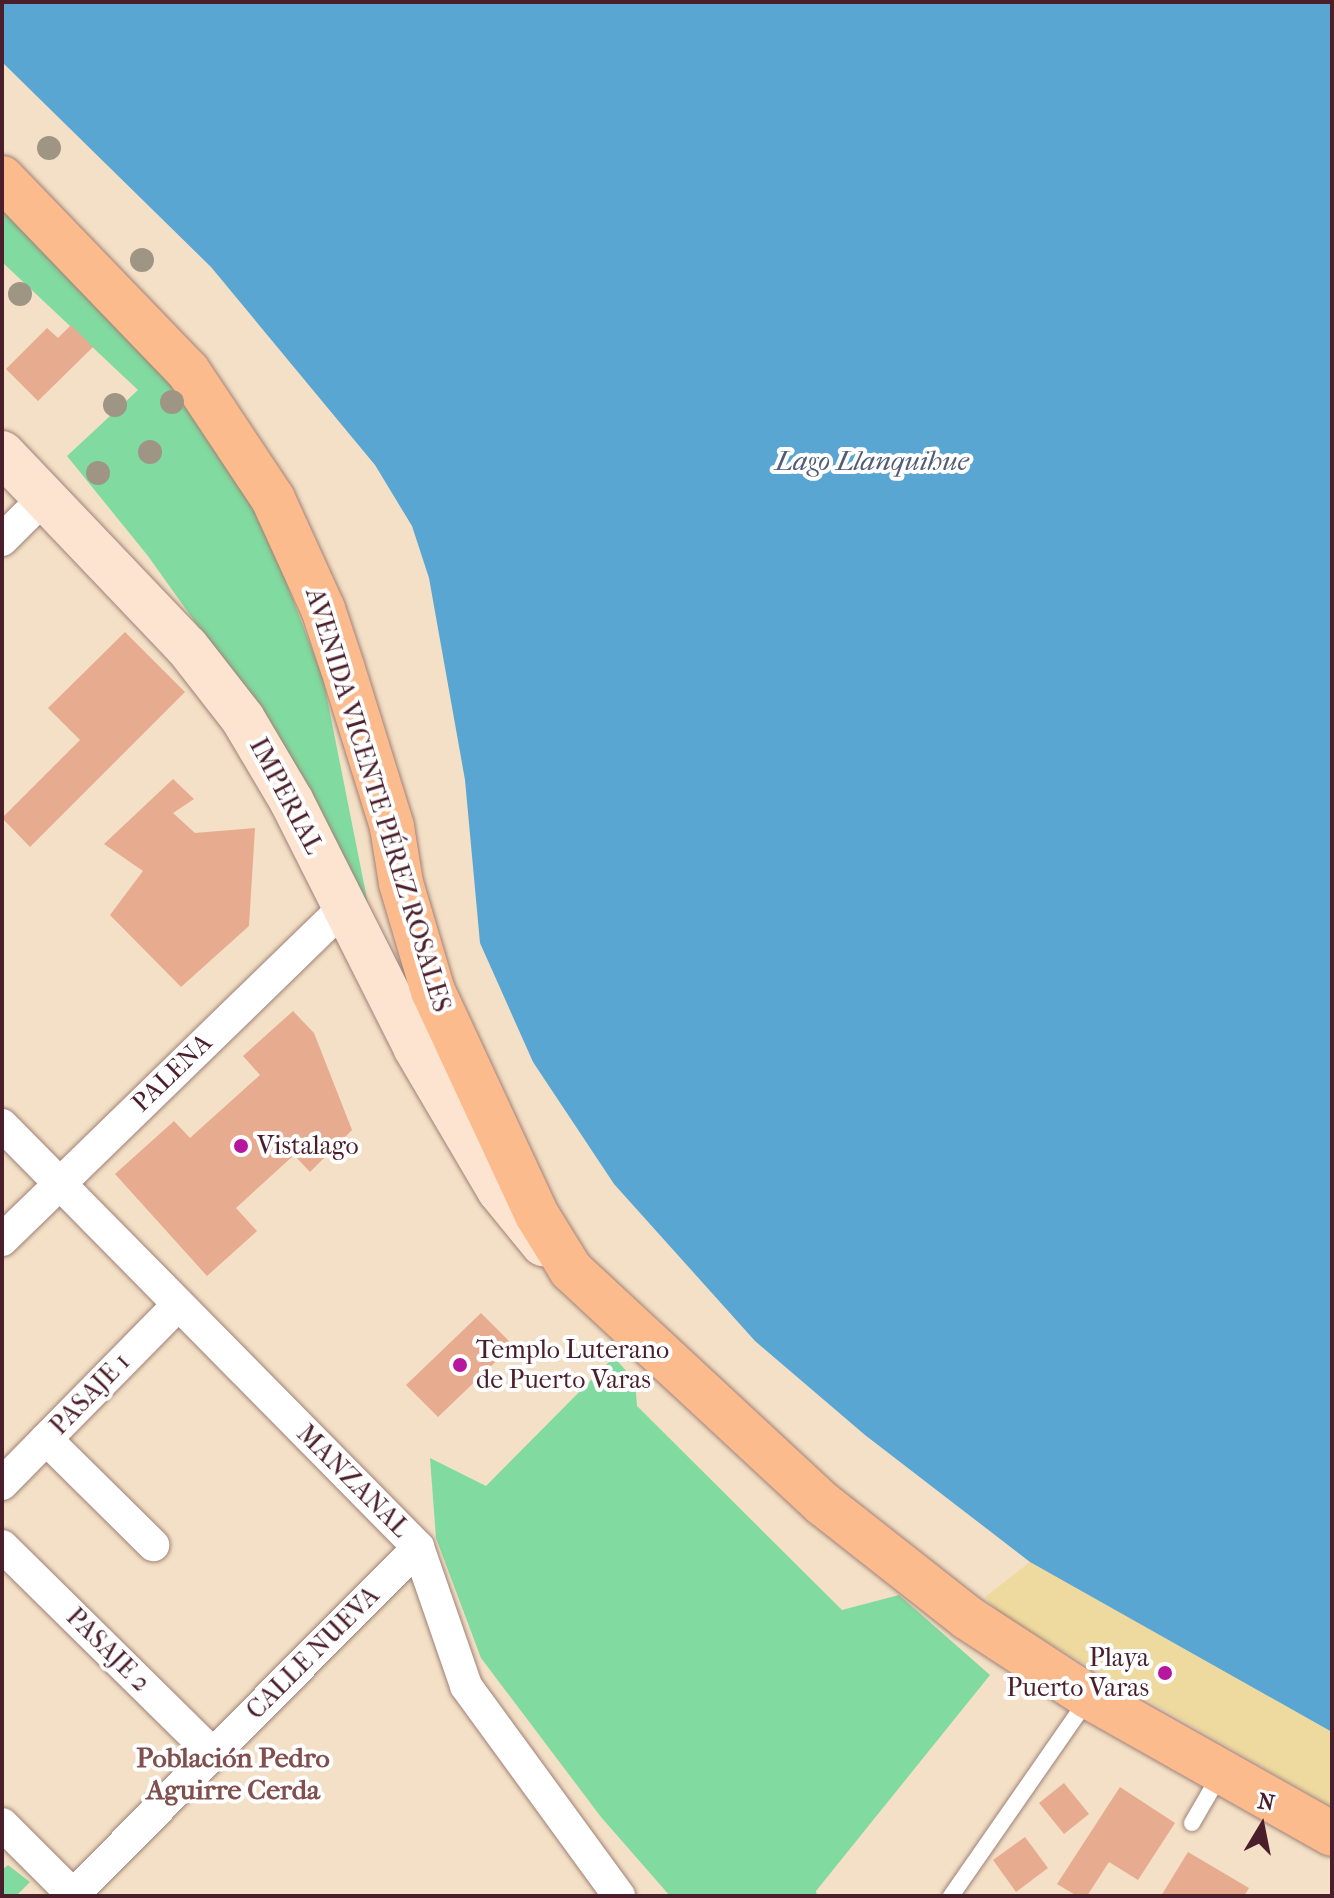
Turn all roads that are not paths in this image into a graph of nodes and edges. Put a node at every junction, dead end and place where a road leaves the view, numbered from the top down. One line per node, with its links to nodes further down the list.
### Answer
1 (2, 178): 6 (main road, AVENIDA VICENTE PÉREZ ROSALES)
2 (2, 453): 3 (street, IMPERIAL)
3 (45, 497): 4 (street); 5 (street, IMPERIAL)
4 (2, 540)
5 (343, 908): 8 (street, PALENA); 9 (street, IMPERIAL)
6 (478, 1092): 10 (main road, AVENIDA VICENTE PÉREZ ROSALES); 12 (main road, AVENIDA VICENTE PÉREZ ROSALES)
7 (2, 1125): 8 (street, MANZANAL)
8 (58, 1182): 11 (street, PALENA); 13 (street, MANZANAL)
9 (499, 1190): 10 (street, IMPERIAL); 12 (street, IMPERIAL)
10 (537, 1215): 12 (street, IMPERIAL)
11 (2, 1240)
12 (581, 1272): 19 (main road, AVENIDA VICENTE PÉREZ ROSALES)
13 (178, 1305): 14 (street, PASAJE 1); 18 (street, MANZANAL)
14 (46, 1439): 15 (street, PASAJE 1); 16 (street)
15 (2, 1484)
16 (153, 1545)
17 (2, 1546): 20 (street, PASAJE 2)
18 (418, 1547): 20 (street, CALLE NUEVA); 26 (street, MANZANAL)
19 (1089, 1697): 21 (main road, AVENIDA VICENTE PÉREZ ROSALES); 27 (lane)
20 (213, 1754): 25 (street, CALLE NUEVA)
21 (1222, 1772): 22 (lane); 24 (main road, AVENIDA VICENTE PÉREZ ROSALES)
22 (1192, 1823)
23 (2, 1824): 25 (street)
24 (1332, 1834)
25 (73, 1896)
26 (619, 1896)
27 (951, 1896)

